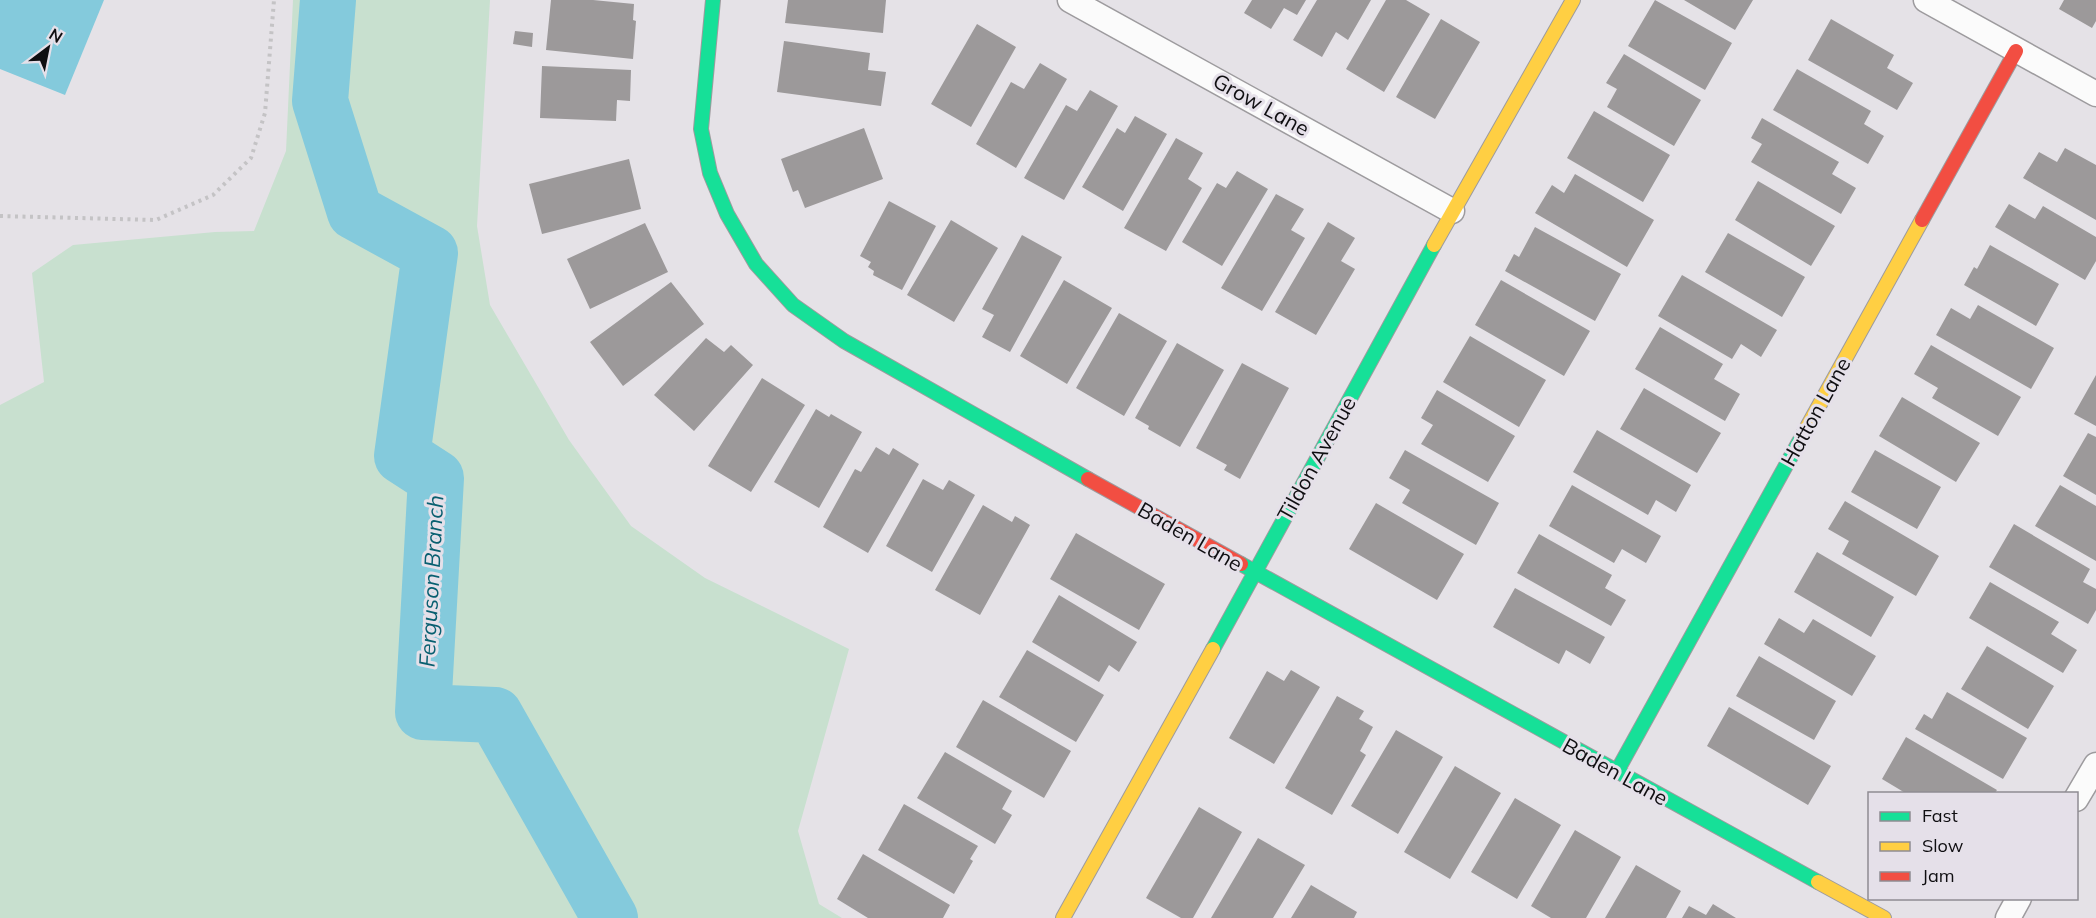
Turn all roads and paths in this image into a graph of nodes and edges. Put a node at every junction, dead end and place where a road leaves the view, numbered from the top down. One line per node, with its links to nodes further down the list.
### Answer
1 (274, 0): 9 (path)
2 (713, 0): 10 (street, Baden Lane)
3 (1070, 0): 8 (street, Grow Lane)
4 (1573, 0): 8 (street, Tildon Avenue)
5 (1926, 0): 6 (street)
6 (2016, 51): 7 (street); 12 (street, Hatton Lane)
7 (2096, 94)
8 (1452, 211): 10 (street, Tildon Avenue)
9 (0, 216)
10 (1255, 574): 12 (street, Baden Lane); 15 (street, Tildon Avenue)
11 (2096, 765): 13 (street)
12 (1616, 773): 16 (street, Baden Lane)
13 (2078, 796)
14 (2018, 900): 17 (street)
15 (1063, 918)
16 (1884, 918)
17 (2008, 918)

